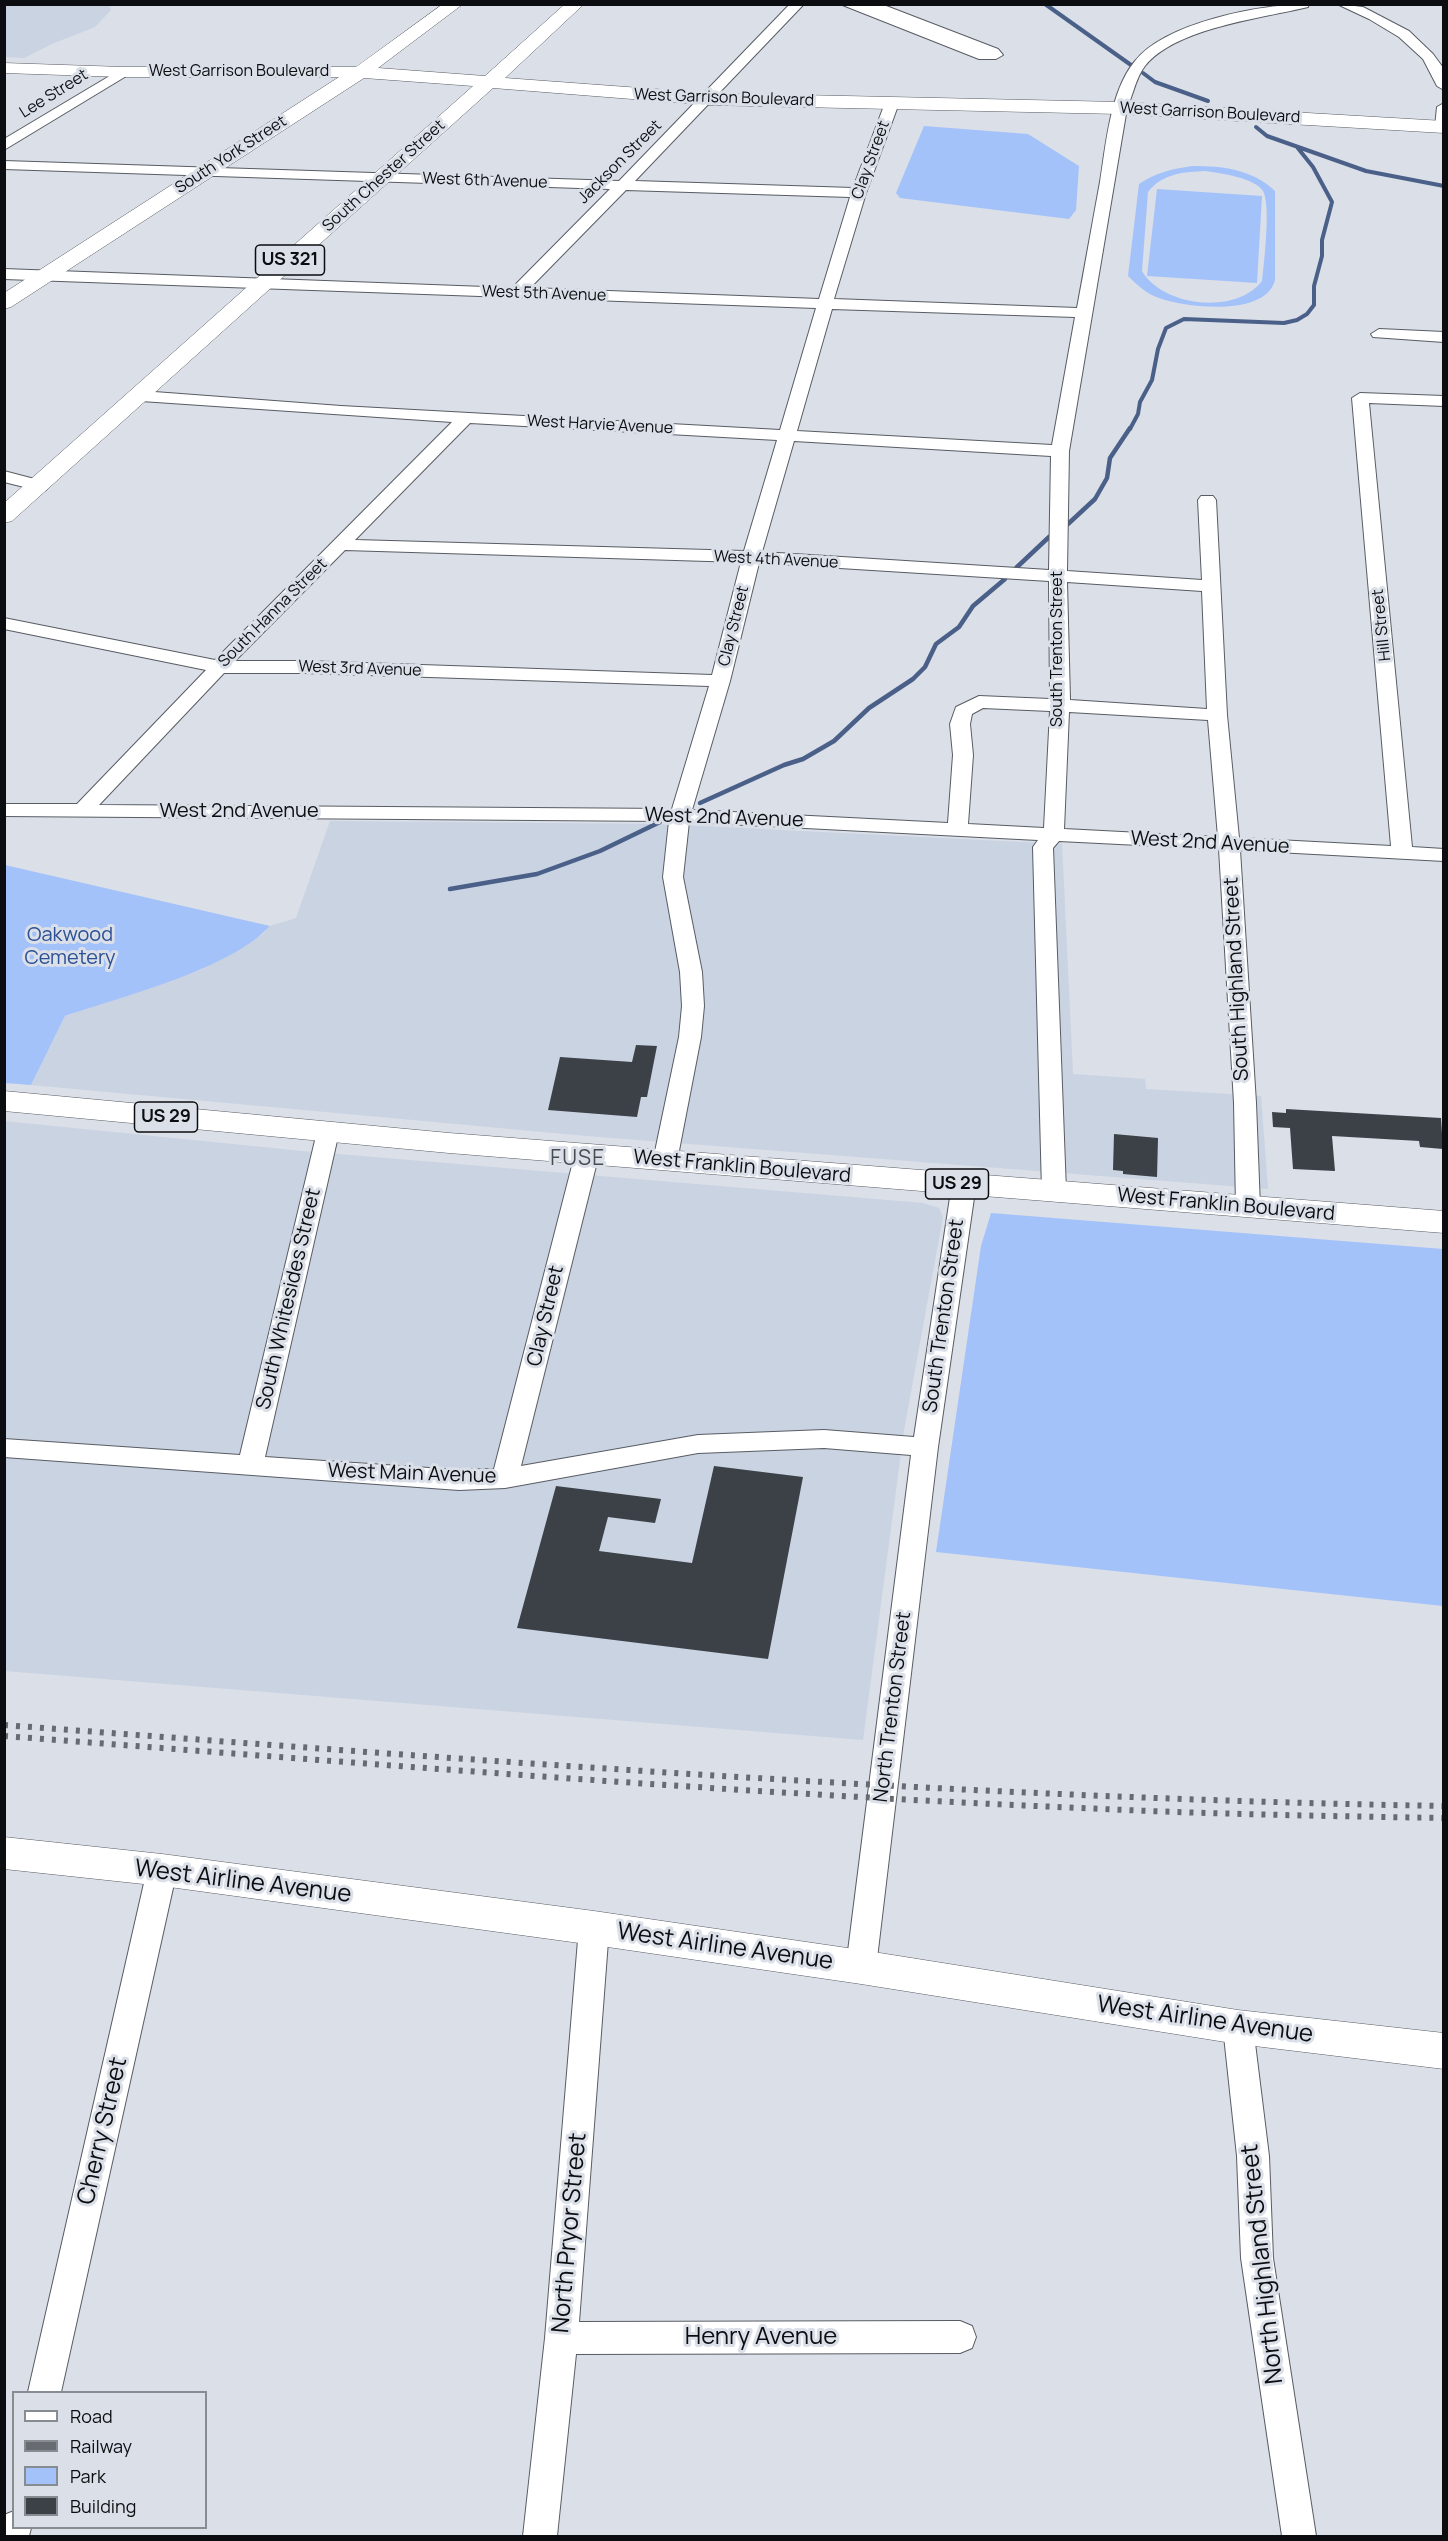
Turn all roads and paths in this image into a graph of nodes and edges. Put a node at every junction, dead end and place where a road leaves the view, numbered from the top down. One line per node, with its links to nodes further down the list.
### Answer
1 (455, 4): 12 (main road, South York Street)
2 (576, 4): 13 (main road, South Chester Street / US 321)
3 (798, 4): 15 (street, Jackson Street)
4 (846, 4): 5 (street)
5 (867, 4)
6 (1303, 4): 17 (street, South Trenton Street)
7 (1343, 4): 9 (street)
8 (1443, 50): 9 (street)
9 (1425, 51): 14 (street)
10 (4, 68): 11 (main road, West Garrison Boulevard)
11 (123, 72): 12 (main road, West Garrison Boulevard); 20 (street, Lee Street)
12 (360, 72): 13 (main road, West Garrison Boulevard); 22 (main road, South York Street)
13 (490, 82): 15 (main road, West Garrison Boulevard); 23 (main road, South Chester Street / US 321)
14 (1443, 86)
15 (708, 99): 16 (main road, West Garrison Boulevard); 24 (street, Jackson Street)
16 (892, 103): 17 (main road, West Garrison Boulevard); 25 (street, Clay Street)
17 (1120, 108): 19 (main road, West Garrison Boulevard); 32 (street, South Trenton Street)
18 (1443, 108): 19 (street)
19 (1443, 127)
20 (4, 146)
21 (4, 165): 22 (street, West 6th Avenue)
22 (206, 171): 23 (street, West 6th Avenue); 27 (main road, South York Street)
23 (383, 177): 24 (street, West 6th Avenue); 28 (main road, South Chester Street / US 321)
24 (621, 185): 25 (street, West 6th Avenue); 29 (street, Jackson Street)
25 (859, 193): 31 (street, Clay Street)
26 (4, 274): 27 (street, West 5th Avenue)
27 (46, 276): 28 (street, West 5th Avenue); 30 (main road, South York Street)
28 (264, 283): 29 (street, West 5th Avenue); 35 (main road, South Chester Street / US 321)
29 (516, 292): 31 (street, West 5th Avenue)
30 (4, 303)
31 (825, 304): 32 (street, West 5th Avenue); 38 (street, Clay Street)
32 (1084, 313): 39 (street, South Trenton Street)
33 (1379, 334): 34 (street)
34 (1443, 337)
35 (141, 396): 37 (street, West Harvie Avenue); 41 (main road, South Chester Street / US 321)
36 (1443, 401): 59 (street, Hill Street)
37 (466, 418): 38 (street, West Harvie Avenue); 44 (street, South Hanna Street)
38 (788, 435): 39 (street, West Harvie Avenue); 45 (street, Clay Street)
39 (1060, 451): 46 (street, South Trenton Street)
40 (4, 476): 41 (street)
41 (40, 486): 43 (main road, South Chester Street / US 321)
42 (1207, 501): 47 (street, South Highland Street)
43 (4, 516)
44 (341, 545): 45 (street, West 4th Avenue); 49 (street, South Hanna Street)
45 (752, 557): 46 (street, West 4th Avenue); 50 (street, Clay Street)
46 (1058, 576): 47 (street, West 4th Avenue); 51 (street, South Trenton Street)
47 (1211, 585): 52 (street, South Highland Street)
48 (4, 623): 49 (street, West 3rd Avenue)
49 (219, 667): 50 (street, West 3rd Avenue); 54 (street, South Hanna Street)
50 (720, 681): 55 (street, Clay Street)
51 (1060, 706): 52 (street); 56 (street); 57 (street, South Trenton Street)
52 (1217, 715): 58 (street, South Highland Street)
53 (4, 810): 54 (street, West 2nd Avenue)
54 (81, 811): 55 (street, West 2nd Avenue)
55 (680, 815): 56 (street, West 2nd Avenue); 64 (street, Clay Street)
56 (958, 830): 57 (street, West 2nd Avenue)
57 (1054, 834): 58 (street, West 2nd Avenue); 66 (street, South Trenton Street)
58 (1229, 845): 59 (street, West 2nd Avenue); 67 (street, South Highland Street)
59 (1402, 853): 60 (street, West 2nd Avenue)
60 (1443, 855)
61 (4, 1101): 62 (main road, West Franklin Boulevard / US 29)
62 (328, 1132): 63 (main road, West Franklin Boulevard / US 29); 71 (street, South Whitesides Street)
63 (586, 1155): 64 (main road, West Franklin Boulevard / US 29); 72 (street, Clay Street)
64 (665, 1161): 65 (main road, West Franklin Boulevard / US 29)
65 (964, 1184): 66 (main road, West Franklin Boulevard / US 29); 70 (street, South Trenton Street)
66 (1054, 1191): 67 (main road, West Franklin Boulevard / US 29)
67 (1248, 1207): 68 (main road, West Franklin Boulevard / US 29)
68 (1443, 1222)
69 (4, 1448): 71 (street, West Main Avenue)
70 (925, 1448): 72 (street, West Main Avenue); 76 (street, North Trenton Street)
71 (250, 1466): 72 (street, West Main Avenue)
72 (505, 1478)
73 (4, 1852): 74 (main road, West Airline Avenue)
74 (162, 1870): 75 (main road, West Airline Avenue); 81 (street, Cherry Street)
75 (594, 1928): 76 (main road, West Airline Avenue); 80 (street, North Pryor Street)
76 (861, 1967): 77 (main road, West Airline Avenue)
77 (1238, 2026): 78 (main road, West Airline Avenue); 83 (street, North Highland Street)
78 (1443, 2051)
79 (960, 2337): 80 (street, Henry Avenue)
80 (561, 2338): 82 (street, North Pryor Street)
81 (44, 2391)
82 (540, 2536)
83 (1299, 2536)

